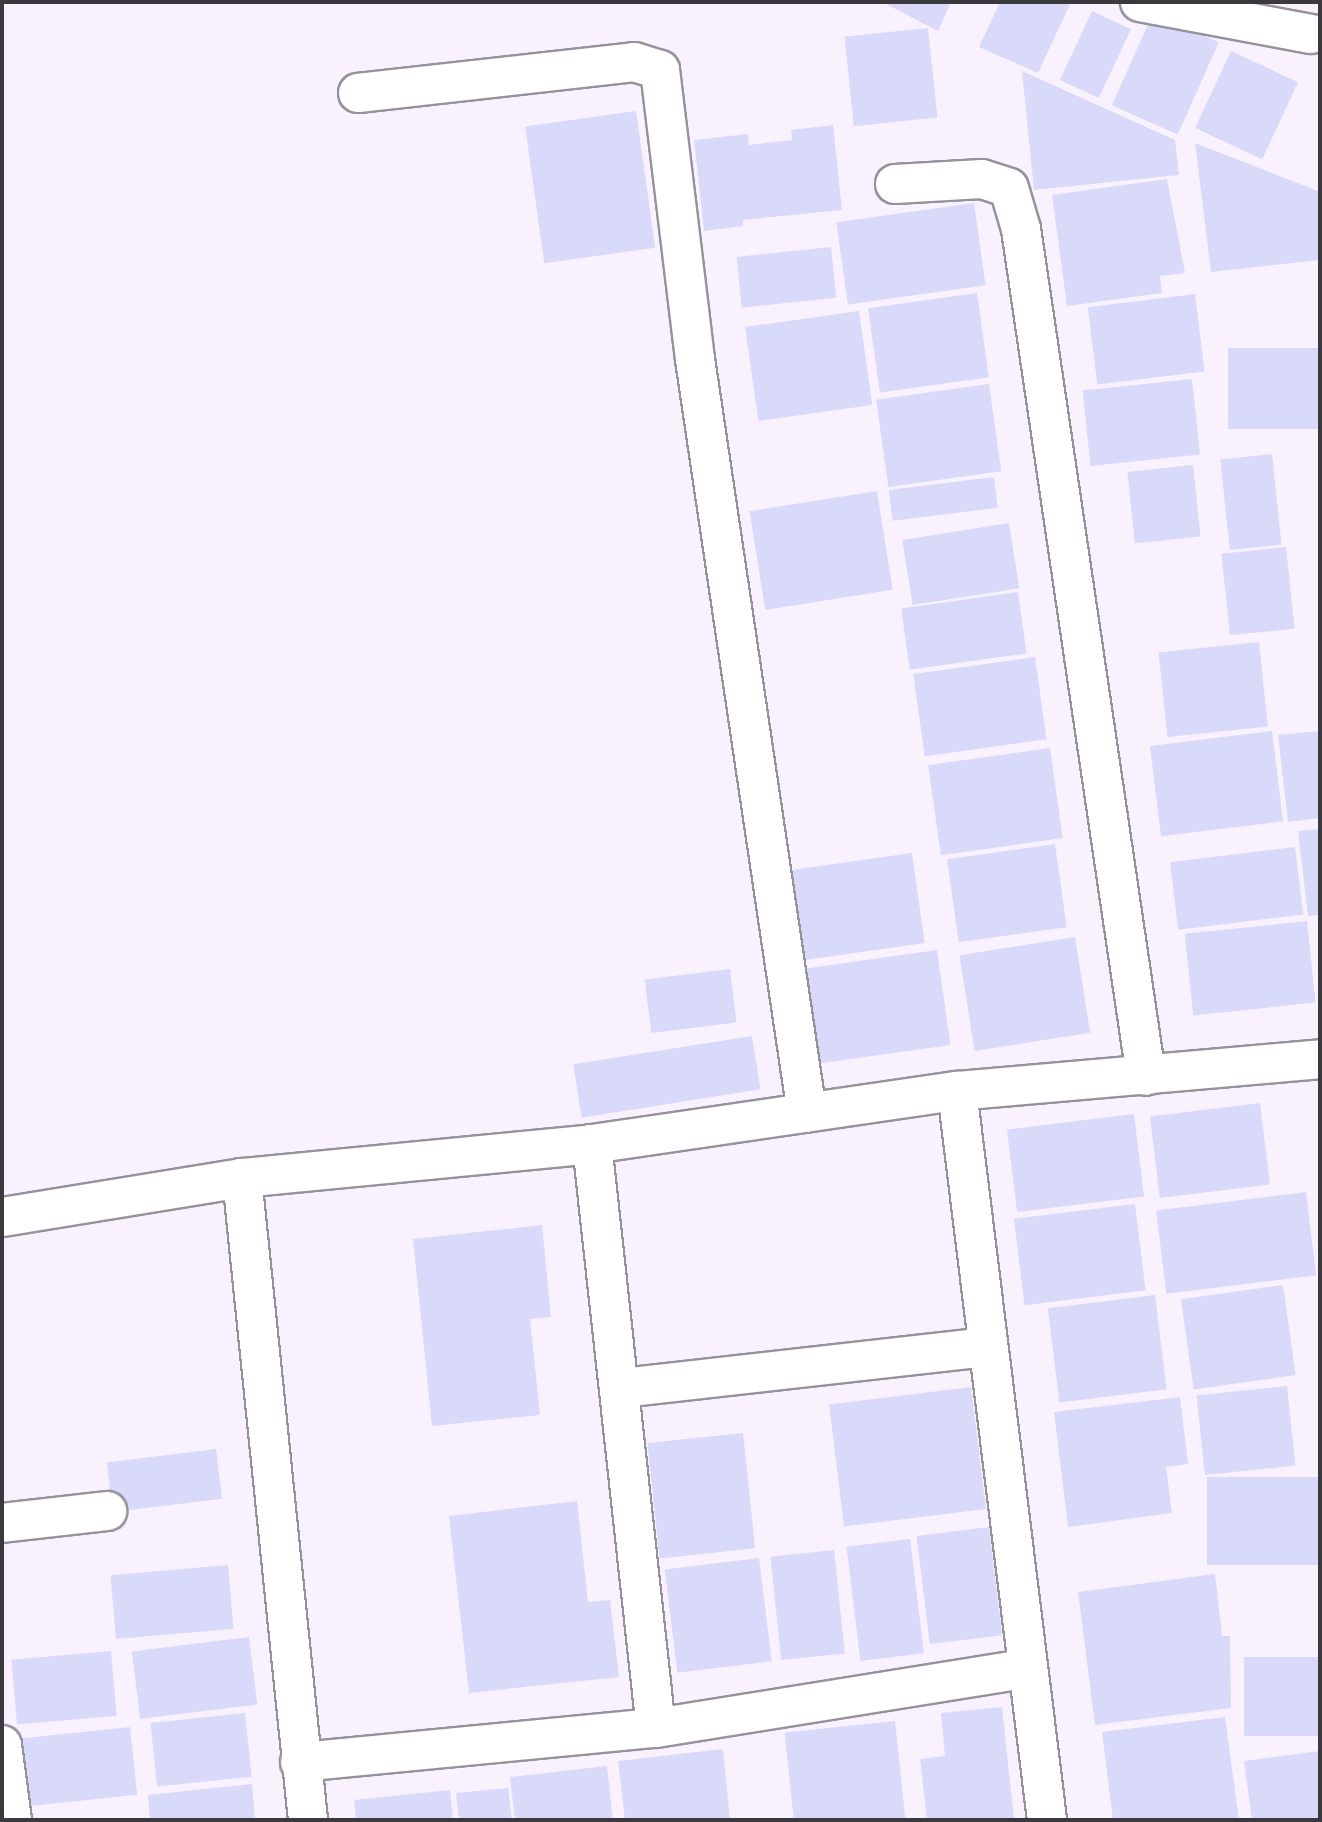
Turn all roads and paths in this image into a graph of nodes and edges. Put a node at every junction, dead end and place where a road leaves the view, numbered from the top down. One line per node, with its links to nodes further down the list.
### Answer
1 (1140, 2): 2 (street)
2 (1311, 34)
3 (358, 93): 8 (street)
4 (895, 184): 6 (street)
5 (1320, 1059): 6 (street)
6 (1146, 1076): 7 (street)
7 (957, 1091): 8 (street); 12 (street)
8 (807, 1114): 9 (street)
9 (592, 1144): 10 (street); 13 (street)
10 (242, 1178): 11 (street); 19 (street)
11 (2, 1217)
12 (987, 1347): 13 (street); 16 (street)
13 (622, 1388): 17 (street)
14 (107, 1511): 15 (street)
15 (2, 1523)
16 (1025, 1669): 17 (street); 22 (street)
17 (656, 1728): 19 (street)
18 (2, 1745): 20 (street)
19 (300, 1762): 21 (street)
20 (12, 1820)
21 (308, 1820)
22 (1048, 1820)

